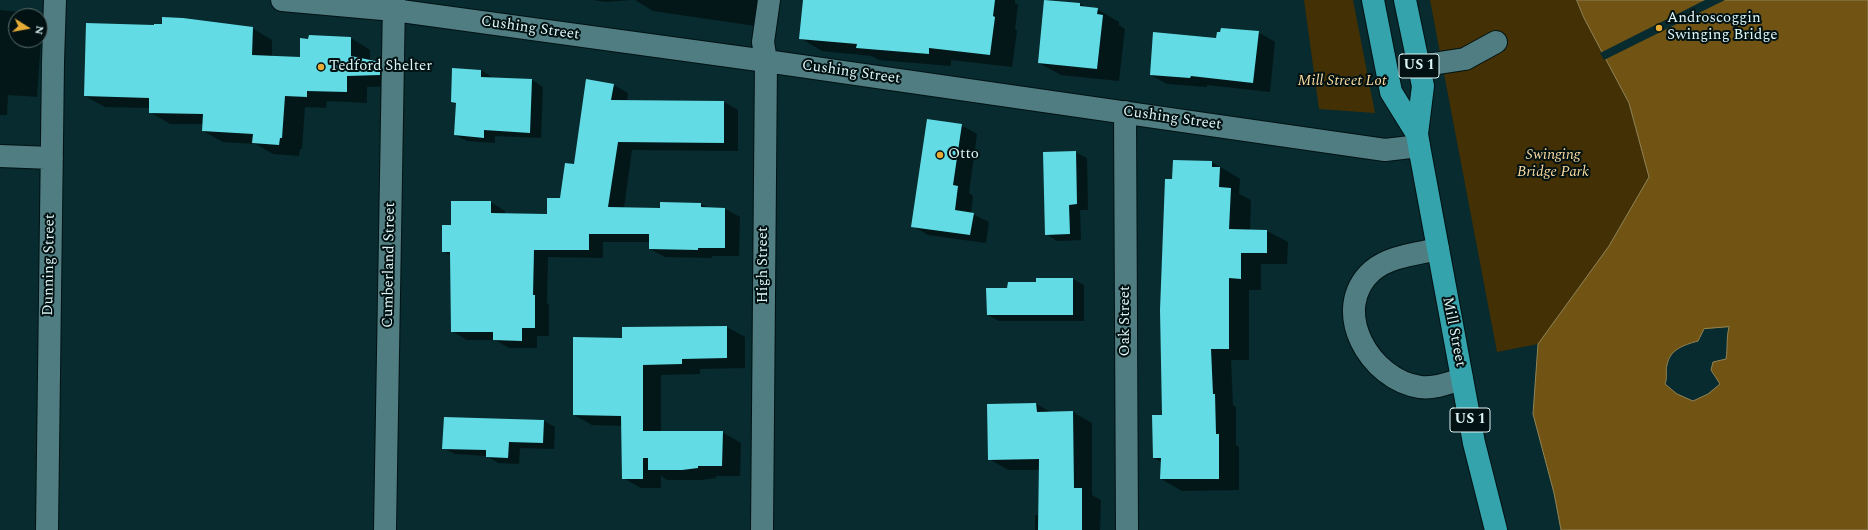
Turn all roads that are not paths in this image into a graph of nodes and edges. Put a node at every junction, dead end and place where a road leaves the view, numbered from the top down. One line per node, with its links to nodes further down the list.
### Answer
1 (55, 0): 13 (street, Dunning Street)
2 (282, 0): 6 (street, Cushing Street)
3 (768, 0): 8 (street, High Street)
4 (1373, 0): 11 (highway, Mill Street / US 1)
5 (1405, 0): 9 (highway, Mill Street / US 1)
6 (394, 5): 8 (street, Cushing Street); 17 (street, Cumberland Street)
7 (1496, 42): 9 (street)
8 (766, 61): 10 (street, Cushing Street); 18 (street, High Street)
9 (1419, 66): 11 (highway, Mill Street / US 1)
10 (1125, 112): 11 (street, Cushing Street); 19 (street, Oak Street)
11 (1418, 140): 14 (highway, Mill Street / US 1)
12 (0, 156): 13 (street)
13 (52, 158): 16 (street, Dunning Street)
14 (1438, 250): 15 (highway, Mill Street / US 1); 15 (street)
15 (1462, 380): 20 (highway, Mill Street / US 1)
16 (47, 530)
17 (385, 530)
18 (762, 530)
19 (1127, 530)
20 (1496, 530)

